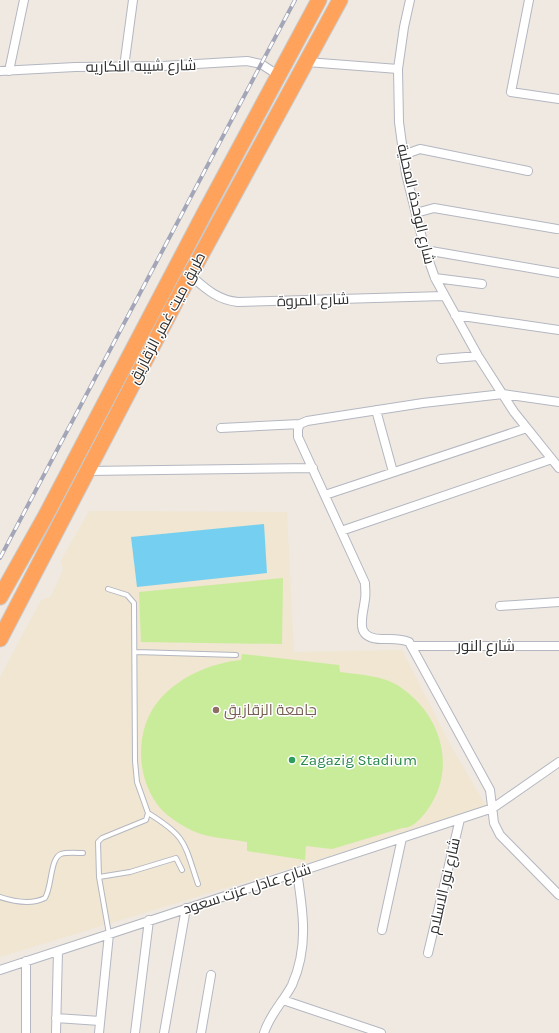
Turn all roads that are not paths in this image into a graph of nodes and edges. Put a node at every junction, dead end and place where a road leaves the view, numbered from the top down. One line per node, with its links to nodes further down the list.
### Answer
1 (24, 0): 11 (street)
2 (133, 0): 8 (street)
3 (319, 0): 12 (highway, طريق ميت غمر, الزقازيق)
4 (340, 0): 7 (highway, طريق ميت غمر, الزقازيق)
5 (410, 0): 9 (street, شارع الوحدة المحلية)
6 (529, 0): 13 (street)
7 (308, 62): 9 (street); 20 (highway, طريق ميت غمر, الزقازيق)
8 (124, 67): 11 (street, شارع شيبه النكاريه); 12 (street, شارع شيبه النكاريه)
9 (398, 70): 14 (street, شارع الوحدة المحلية)
10 (0, 71): 11 (street, شارع شيبه النكاريه)
11 (9, 71)
12 (278, 75): 42 (highway, طريق ميت غمر, الزقازيق)
13 (559, 99)
14 (403, 155): 15 (street); 16 (street, شارع الوحدة المحلية)
15 (528, 171)
16 (416, 213): 17 (street); 18 (street, شارع الوحدة المحلية)
17 (557, 229)
18 (425, 250): 19 (street); 21 (street, شارع الوحدة المحلية)
19 (559, 273)
20 (190, 275): 23 (street, شارع المروة); 37 (highway, طريق ميت غمر, الزقازيق)
21 (435, 278): 22 (street); 23 (street, شارع الوحدة المحلية)
22 (482, 284)
23 (444, 296): 24 (street, شارع الوحدة المحلية)
24 (455, 315): 25 (street); 26 (street, شارع الوحدة المحلية)
25 (559, 330)
26 (478, 356): 27 (street); 28 (street, شارع الوحدة المحلية)
27 (441, 359)
28 (503, 394): 29 (street); 30 (street); 33 (street, شارع الوحدة المحلية)
29 (559, 402)
30 (376, 410): 31 (street); 38 (street)
31 (300, 424): 32 (street); 35 (street)
32 (221, 428)
33 (526, 428): 34 (street, شارع الوحدة المحلية); 38 (street)
34 (552, 459): 36 (street, شارع الوحدة المحلية); 40 (street)
35 (313, 468): 37 (street); 39 (street)
36 (559, 468)
37 (87, 471): 45 (highway, طريق ميت غمر, الزقازيق)
38 (393, 472): 39 (street)
39 (325, 495): 40 (street)
40 (341, 531): 46 (street)
41 (108, 589): 48 (lane)
42 (0, 597)
43 (559, 602): 44 (street)
44 (500, 606)
45 (0, 639)
46 (412, 646): 47 (street, شارع النور); 51 (street)
47 (559, 646)
48 (136, 652): 49 (lane); 52 (lane)
49 (236, 656)
50 (559, 762): 51 (street, شارع عادل عزت سعود)
51 (493, 808): 53 (street, شارع عادل عزت سعود); 60 (street)
52 (148, 813): 58 (lane); 59 (lane)
53 (460, 819): 54 (street, شارع عادل عزت سعود); 67 (street, شارع نور الاسلام)
54 (402, 838): 57 (street, شارع عادل عزت سعود); 64 (street)
55 (84, 853): 61 (lane)
56 (182, 870): 58 (lane)
57 (297, 872): 62 (street, شارع عادل عزت سعود); 71 (street)
58 (99, 877): 65 (lane)
59 (198, 884)
60 (559, 895)
61 (0, 897)
62 (186, 908): 63 (street, شارع عادل عزت سعود); 78 (street)
63 (149, 920): 65 (street, شارع عادل عزت سعود); 77 (street)
64 (382, 930)
65 (109, 934): 66 (street, شارع عادل عزت سعود); 73 (street)
66 (58, 951): 68 (street, شارع عادل عزت سعود); 72 (street)
67 (428, 952)
68 (26, 961): 69 (street, شارع عادل عزت سعود); 74 (street)
69 (0, 970)
70 (211, 975): 79 (street)
71 (283, 1000): 80 (street); 81 (street)
72 (56, 1018): 73 (street); 75 (street)
73 (100, 1021): 76 (street)
74 (26, 1033)
75 (56, 1033)
76 (99, 1033)
77 (135, 1033)
78 (164, 1033)
79 (201, 1033)
80 (264, 1033)
81 (382, 1033)

